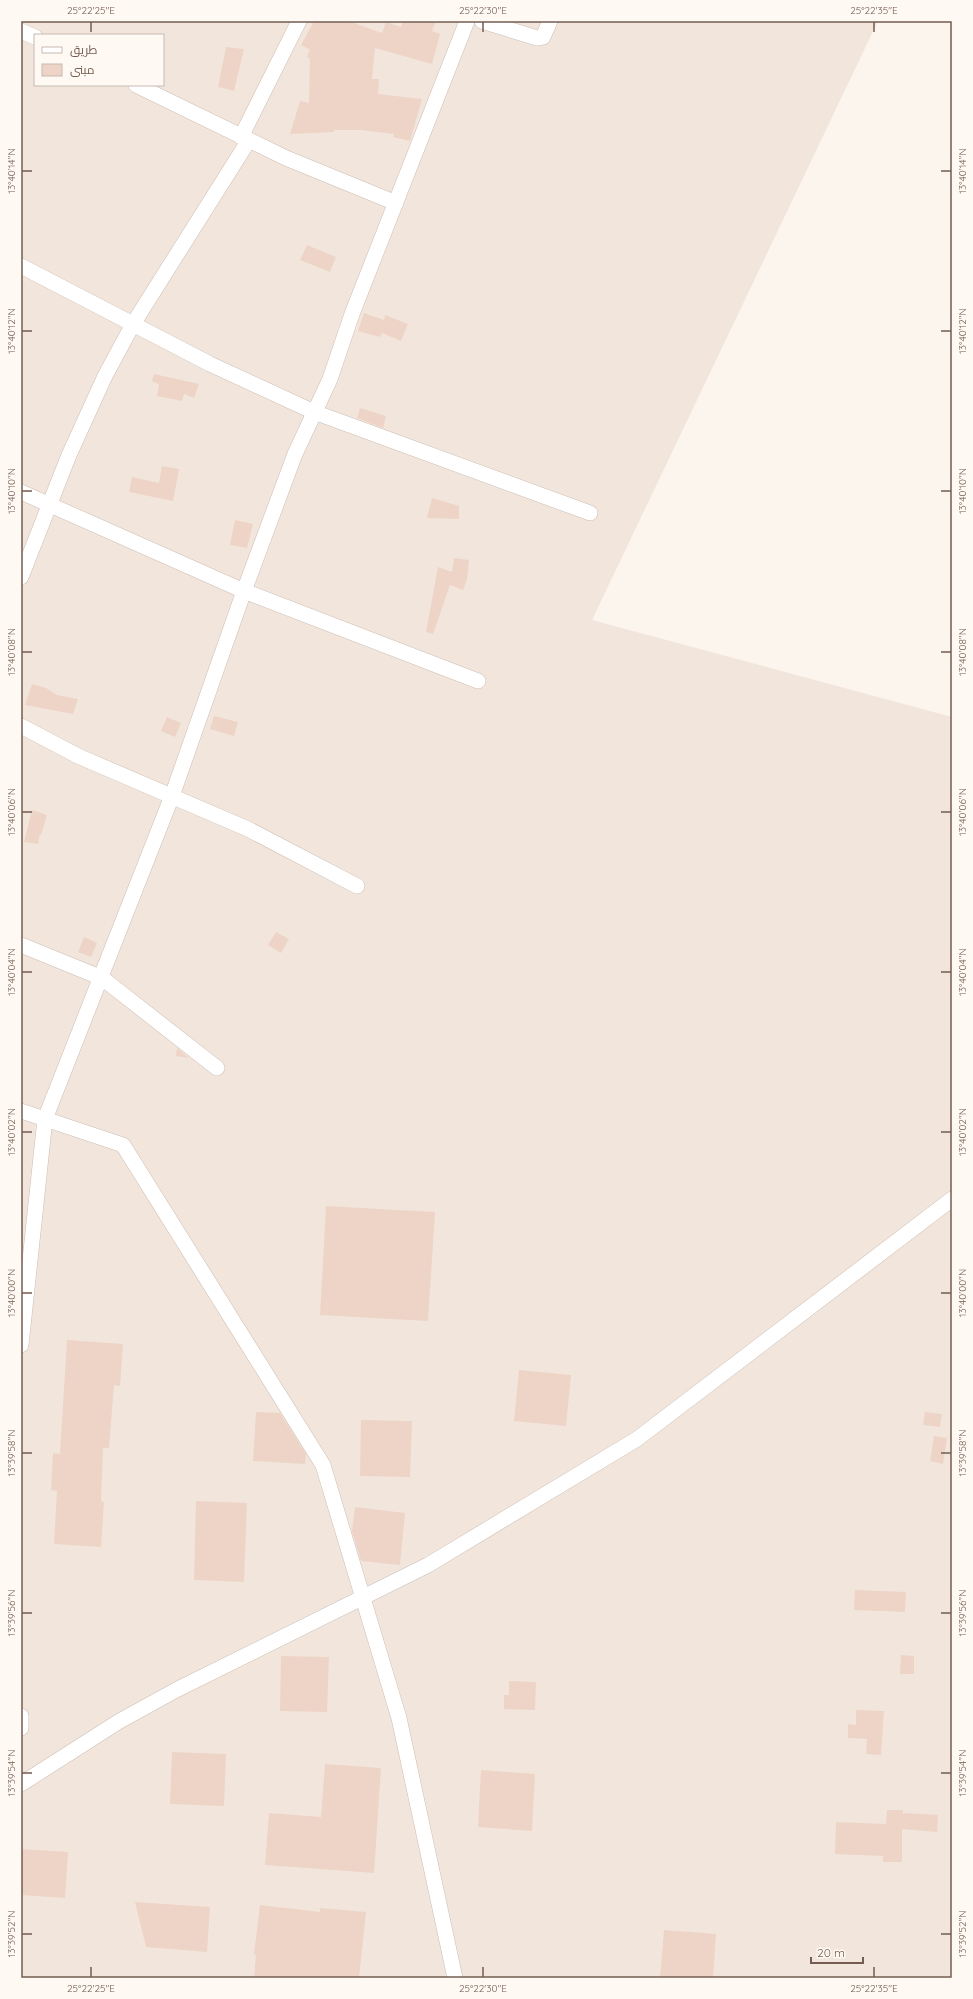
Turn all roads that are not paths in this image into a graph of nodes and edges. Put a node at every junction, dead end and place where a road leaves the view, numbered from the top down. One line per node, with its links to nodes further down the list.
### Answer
1 (299, 21): 6 (street)
2 (467, 21): 7 (street)
3 (482, 21): 4 (street)
4 (550, 21)
5 (138, 86): 6 (street)
6 (245, 139): 7 (street); 9 (street)
7 (396, 203): 10 (street)
8 (21, 266): 9 (street)
9 (133, 324): 10 (street); 12 (street)
10 (314, 412): 13 (street); 15 (street)
11 (21, 492): 12 (street)
12 (50, 505): 14 (street); 15 (street)
13 (590, 513)
14 (21, 577)
15 (244, 591): 16 (street); 18 (street)
16 (478, 681)
17 (21, 726): 18 (street)
18 (172, 796): 19 (street); 21 (street)
19 (357, 886)
20 (21, 944): 21 (street)
21 (102, 978): 22 (street); 24 (street)
22 (217, 1068)
23 (21, 1111): 24 (street)
24 (45, 1119): 26 (street); 27 (street)
25 (952, 1199): 27 (street)
26 (21, 1345)
27 (361, 1597): 30 (street); 31 (street)
28 (21, 1716): 29 (street)
29 (21, 1728)
30 (21, 1784)
31 (455, 1978)

